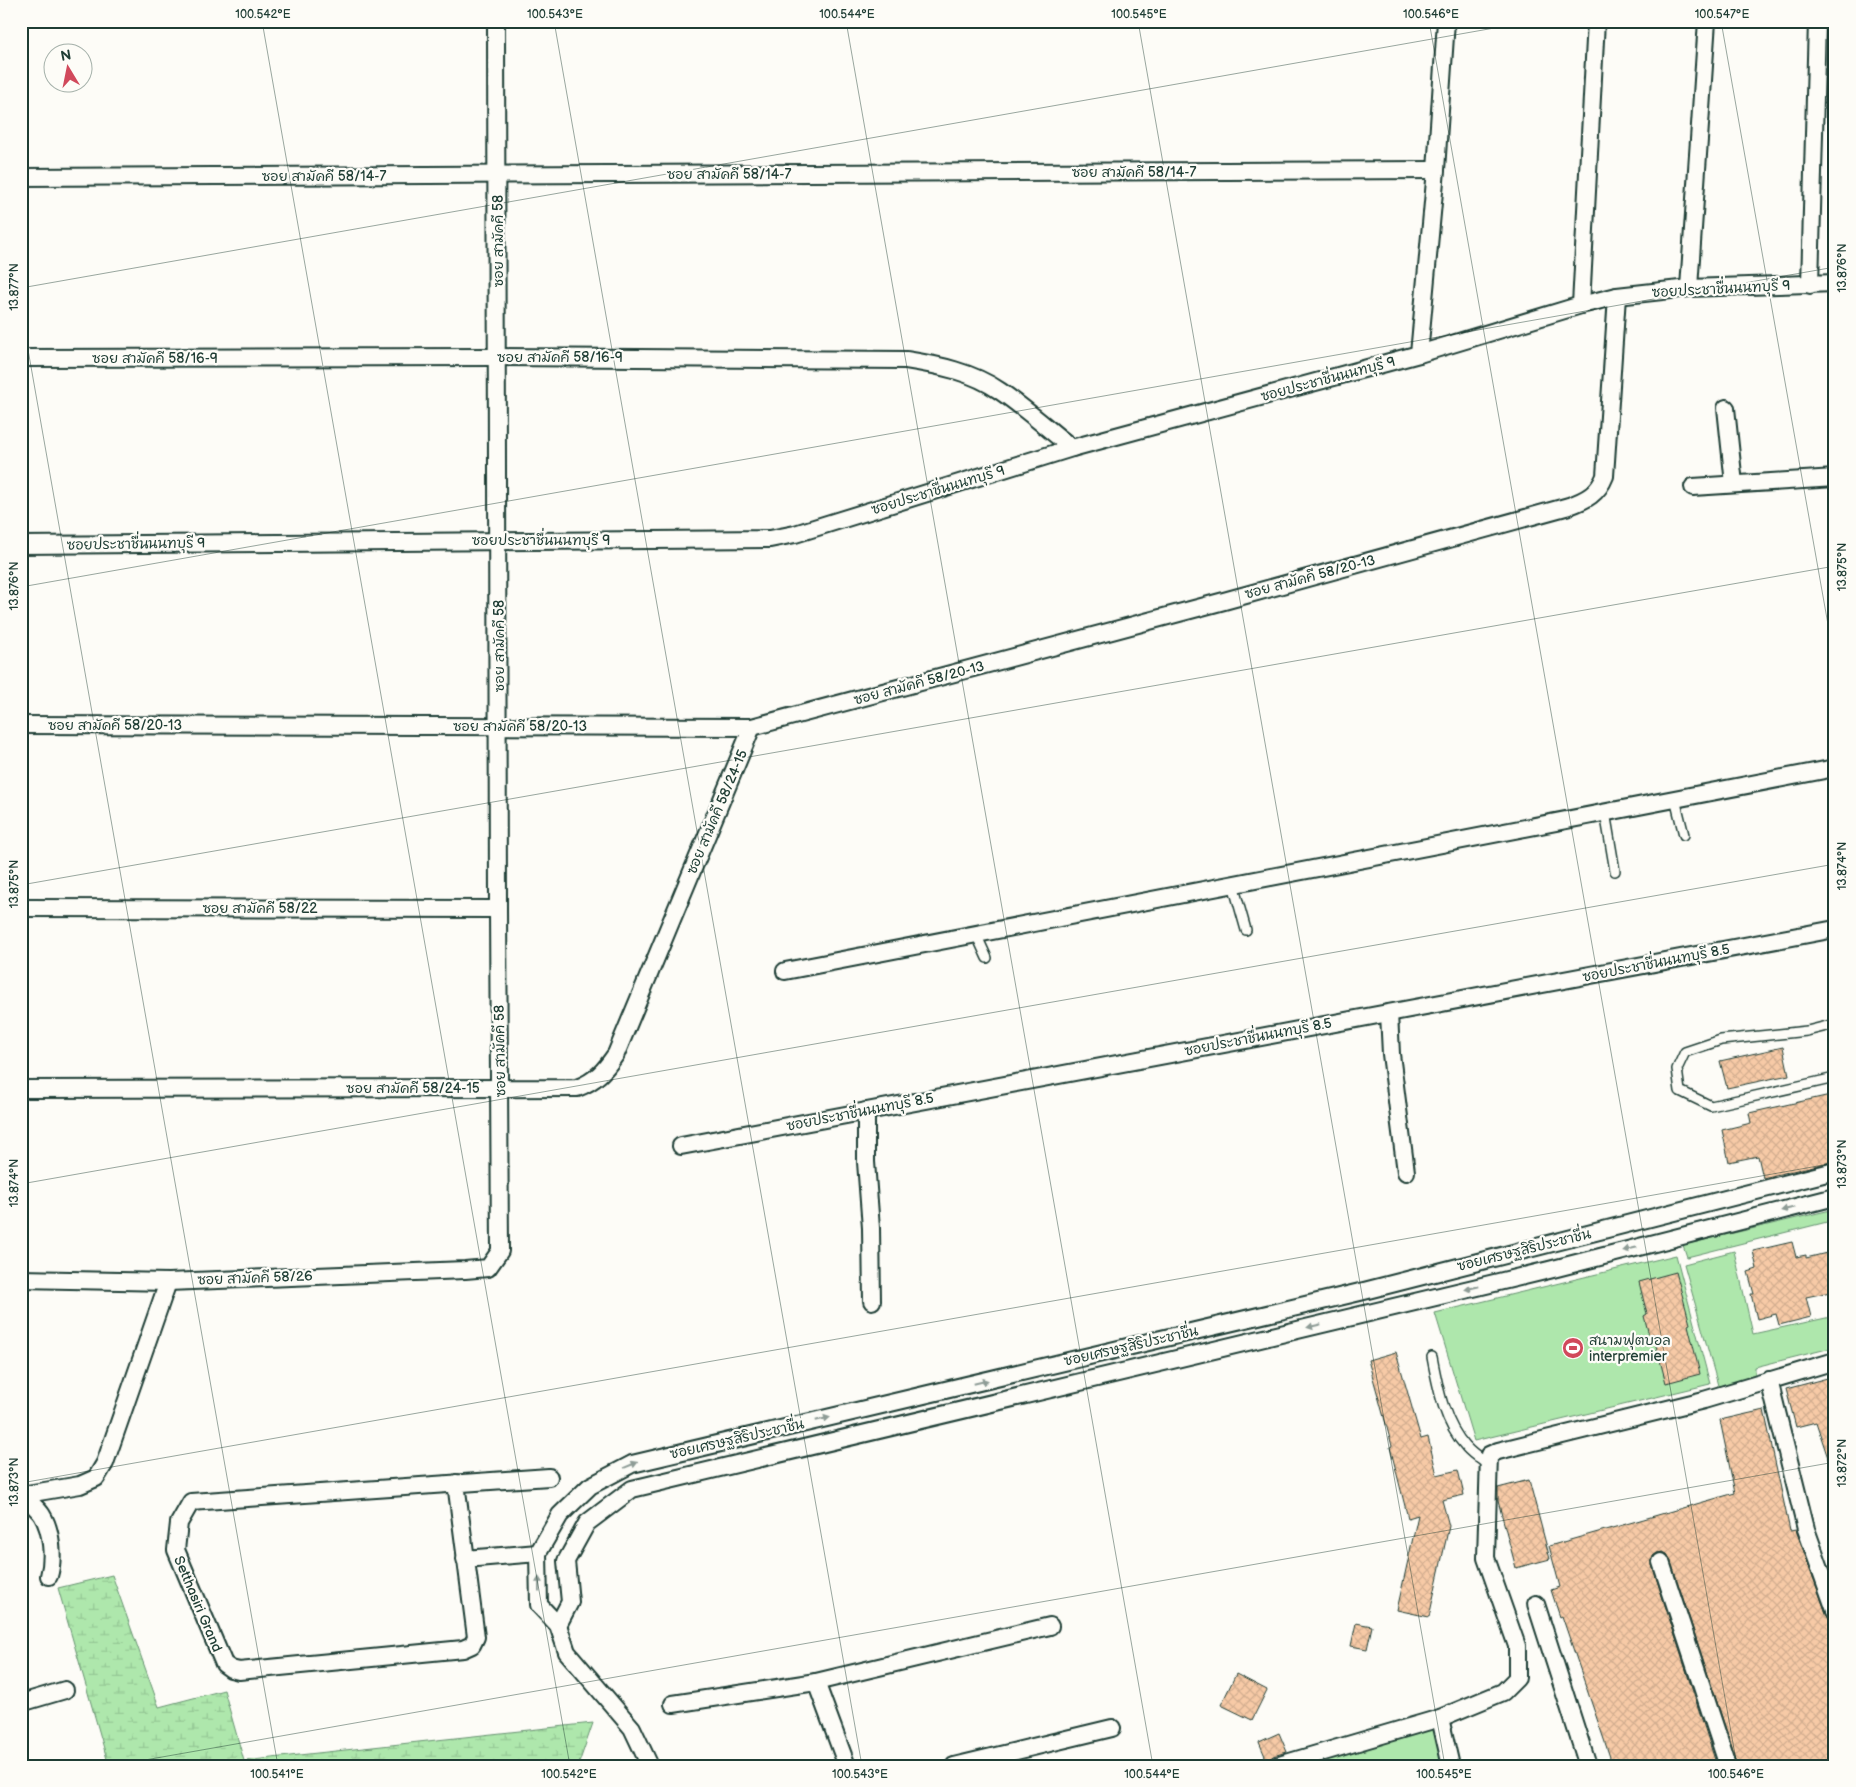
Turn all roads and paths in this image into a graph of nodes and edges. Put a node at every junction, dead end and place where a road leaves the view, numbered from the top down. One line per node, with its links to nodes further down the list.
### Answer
1 (496, 21): 7 (street, ซอย สามัคคี 58)
2 (1446, 21): 6 (street)
3 (1596, 21): 13 (street)
4 (1707, 21): 11 (street)
5 (1817, 21): 10 (street)
6 (1436, 170): 7 (street, ซอย สามัคคี 58/14-7); 14 (street)
7 (498, 175): 8 (street, ซอย สามัคคี 58/14-7); 15 (street, ซอย สามัคคี 58)
8 (21, 177)
9 (1835, 283): 10 (street, ซอยประชาชื่นนนทบุรี 9)
10 (1810, 285): 11 (street, ซอยประชาชื่นนนทบุรี 9)
11 (1689, 288): 12 (street, ซอยประชาชื่นนนทบุรี 9)
12 (1617, 296): 13 (street, ซอยประชาชื่นนนทบุรี 9); 26 (street, ซอย สามัคคี 58/20-13)
13 (1581, 305): 14 (street, ซอยประชาชื่นนนทบุรี 9)
14 (1419, 354): 18 (street, ซอยประชาชื่นนนทบุรี 9)
15 (498, 357): 16 (street, ซอย สามัคคี 58/16-9); 18 (street, ซอย สามัคคี 58/16-9); 22 (street, ซอย สามัคคี 58)
16 (21, 358)
17 (1726, 408): 20 (street)
18 (1072, 448): 22 (street, ซอยประชาชื่นนนทบุรี 9)
19 (1835, 478): 20 (street)
20 (1734, 484): 21 (street)
21 (1693, 487)
22 (498, 540): 23 (street, ซอยประชาชื่นนนทบุรี 9); 25 (street, ซอย สามัคคี 58)
23 (21, 544)
24 (21, 725): 25 (street, ซอย สามัคคี 58/20-13)
25 (499, 726): 26 (street, ซอย สามัคคี 58/20-13); 34 (street, ซอย สามัคคี 58)
26 (752, 727): 43 (street, ซอย สามัคคี 58/24-15)
27 (1835, 768): 28 (street)
28 (1674, 799): 29 (street); 30 (lane)
29 (1604, 812): 31 (lane); 32 (street)
30 (1684, 836)
31 (1615, 871)
32 (1233, 884): 36 (lane); 37 (street)
33 (21, 908): 34 (street, ซอย สามัคคี 58/22)
34 (498, 909): 43 (street, ซอย สามัคคี 58)
35 (1835, 929): 40 (street, ซอยประชาชื่นนนทบุรี 8.5)
36 (1246, 930)
37 (976, 934): 38 (lane); 39 (street)
38 (987, 958)
39 (784, 971)
40 (1389, 1013): 45 (street, ซอยประชาชื่นนนทบุรี 8.5); 48 (street)
41 (1835, 1024): 42 (lane)
42 (1835, 1078)
43 (500, 1088): 44 (street, ซอย สามัคคี 58/24-15); 50 (street, ซอย สามัคคี 58)
44 (21, 1089)
45 (866, 1111): 46 (street, ซอยประชาชื่นนนทบุรี 8.5); 53 (street)
46 (681, 1146)
47 (1835, 1171): 61 (street, ซอยเศรษฐสิริประชาชื่น, one-way to 47)
48 (1406, 1172)
49 (1835, 1197): 67 (street, ซอยเศรษฐสิริประชาชื่น, one-way to 67)
50 (488, 1268): 52 (street, ซอย สามัคคี 58/26)
51 (21, 1279): 52 (street, ซอย สามัคคี 58/26)
52 (168, 1282): 60 (street)
53 (872, 1301)
54 (1432, 1357): 57 (lane)
55 (1835, 1361): 56 (street)
56 (1768, 1380): 57 (street); 66 (street)
57 (1487, 1464): 73 (street)
58 (548, 1477): 59 (street, Setthasiri Grand)
59 (456, 1483): 62 (street, Setthasiri Grand); 62 (street, Setthasiri Grand)
60 (23, 1494): 64 (street)
61 (538, 1553): 62 (street); 67 (street, one-way to 61)
62 (465, 1559)
63 (1661, 1562): 82 (street)
64 (49, 1576)
65 (1536, 1604): 81 (street)
66 (1835, 1610)
67 (558, 1625): 76 (street)
68 (1050, 1626): 69 (street)
69 (816, 1682): 72 (street); 77 (street)
70 (65, 1690): 71 (street)
71 (21, 1703)
72 (673, 1704)
73 (1440, 1718): 79 (street); 80 (street)
74 (1112, 1728): 75 (street)
75 (1010, 1759): 78 (street)
76 (650, 1766)
77 (847, 1766)
78 (954, 1766)
79 (1276, 1766)
80 (1452, 1766)
81 (1588, 1766)
82 (1728, 1766)

